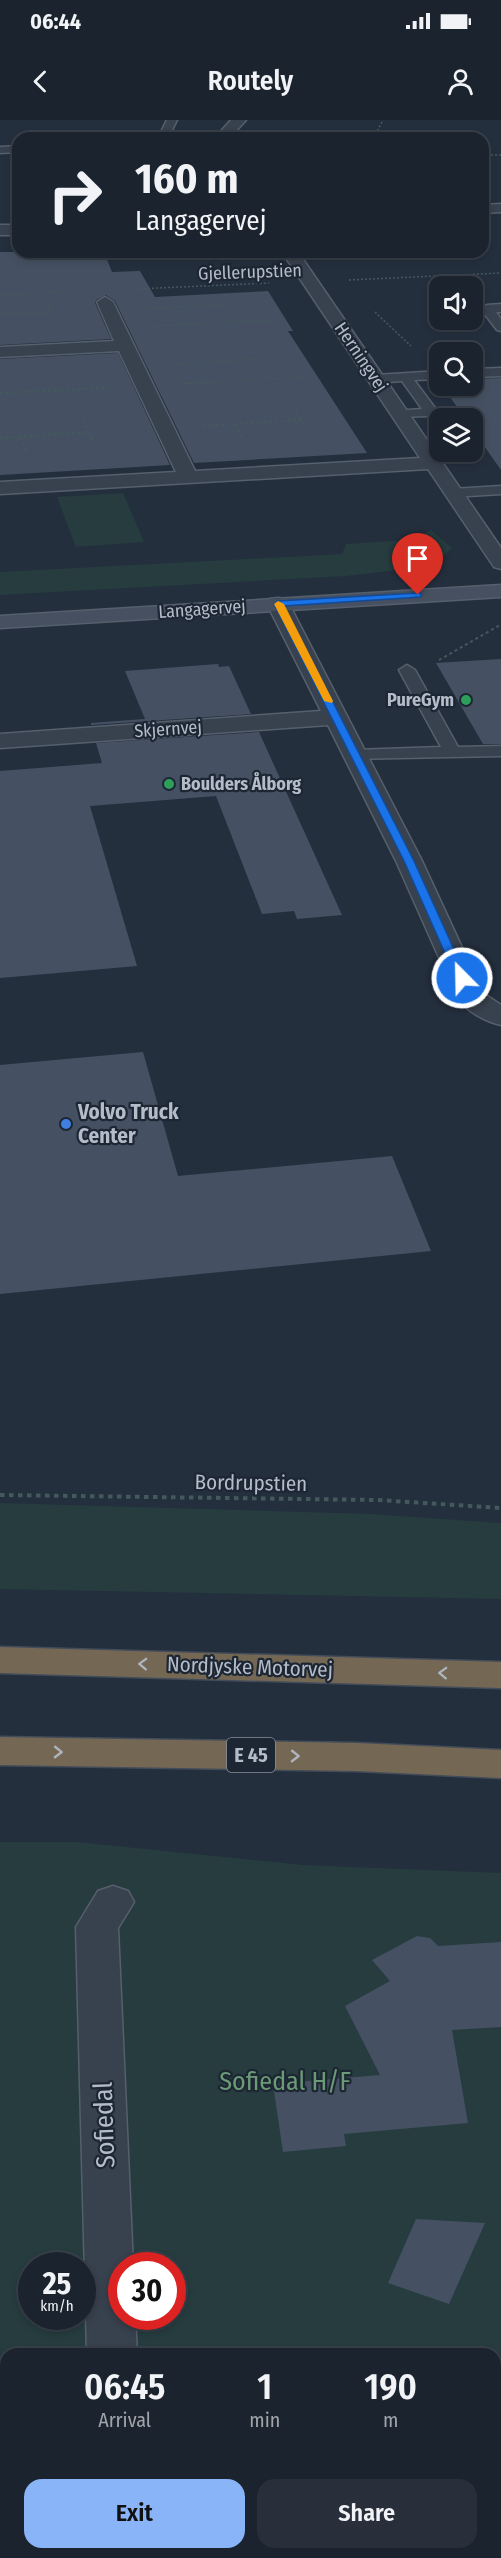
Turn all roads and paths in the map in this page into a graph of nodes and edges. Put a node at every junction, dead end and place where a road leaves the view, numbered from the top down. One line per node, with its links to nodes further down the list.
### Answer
1 (238, 120): 2 (street)
2 (228, 132)
3 (294, 258): 5 (street, Herningvej)
4 (501, 273): 6 (path)
5 (310, 281): 7 (path, Gjellerupstien); 36 (street, Herningvej)
6 (351, 288)
7 (130, 289)
8 (71, 291): 10 (path)
9 (225, 294): 11 (path)
10 (0, 295)
11 (232, 304): 13 (path); 19 (path)
12 (107, 306): 13 (path); 22 (street)
13 (174, 307): 20 (path)
14 (501, 308): 21 (lane)
15 (51, 312): 17 (path)
16 (376, 313): 25 (path)
17 (0, 314)
18 (278, 320): 19 (path)
19 (244, 322): 20 (path)
20 (183, 325): 22 (path)
21 (501, 327)
22 (117, 328): 23 (street)
23 (125, 346): 26 (street); 29 (street)
24 (253, 348): 27 (path)
25 (420, 349)
26 (0, 352)
27 (260, 359): 28 (path); 35 (path)
28 (198, 363): 29 (path); 37 (path)
29 (134, 366): 38 (street)
30 (501, 372): 31 (lane)
31 (483, 373)
32 (429, 376): 34 (lane)
33 (307, 377): 35 (path)
34 (405, 377): 36 (lane); 42 (lane)
35 (271, 379): 37 (path)
36 (376, 379): 42 (street, Herningvej)
37 (208, 382): 38 (path)
38 (142, 386): 46 (street)
39 (115, 387): 40 (path)
40 (0, 393)
41 (293, 407): 44 (path)
42 (399, 414): 54 (street, Herningvej)
43 (84, 420): 47 (path)
44 (301, 420): 45 (path); 50 (path)
45 (235, 424): 46 (path); 51 (path)
46 (164, 428): 55 (street)
47 (90, 432): 48 (path); 52 (path)
48 (21, 437): 49 (path); 53 (path)
49 (0, 438)
50 (314, 442)
51 (246, 446)
52 (98, 455)
53 (29, 459)
54 (432, 463): 55 (street); 58 (street, Herningvej)
55 (188, 477): 56 (street)
56 (0, 488)
57 (501, 490): 58 (lane)
58 (453, 493): 59 (street, Herningvej)
59 (501, 563)
60 (501, 591): 61 (street, Langagervej)
61 (278, 604): 62 (street, Langagervej); 66 (street)
62 (4, 622)
63 (501, 625): 64 (path)
64 (436, 662)
65 (407, 670): 69 (lane)
66 (337, 717): 67 (street, Skjernvej); 70 (street)
67 (0, 741)
68 (501, 751): 69 (lane)
69 (452, 752): 70 (lane)
70 (355, 755): 71 (street)
71 (501, 1017)
72 (0, 1495): 73 (path, Bordrupstien)
73 (501, 1508)
74 (0, 1660): 75 (highway, Nordjyske Motorvej, one-way to 74)
75 (501, 1675)
76 (0, 1751): 77 (highway, E 45, one-way to 77)
77 (501, 1764)
78 (112, 1902): 79 (street, Sofiedal)
79 (112, 2348)

